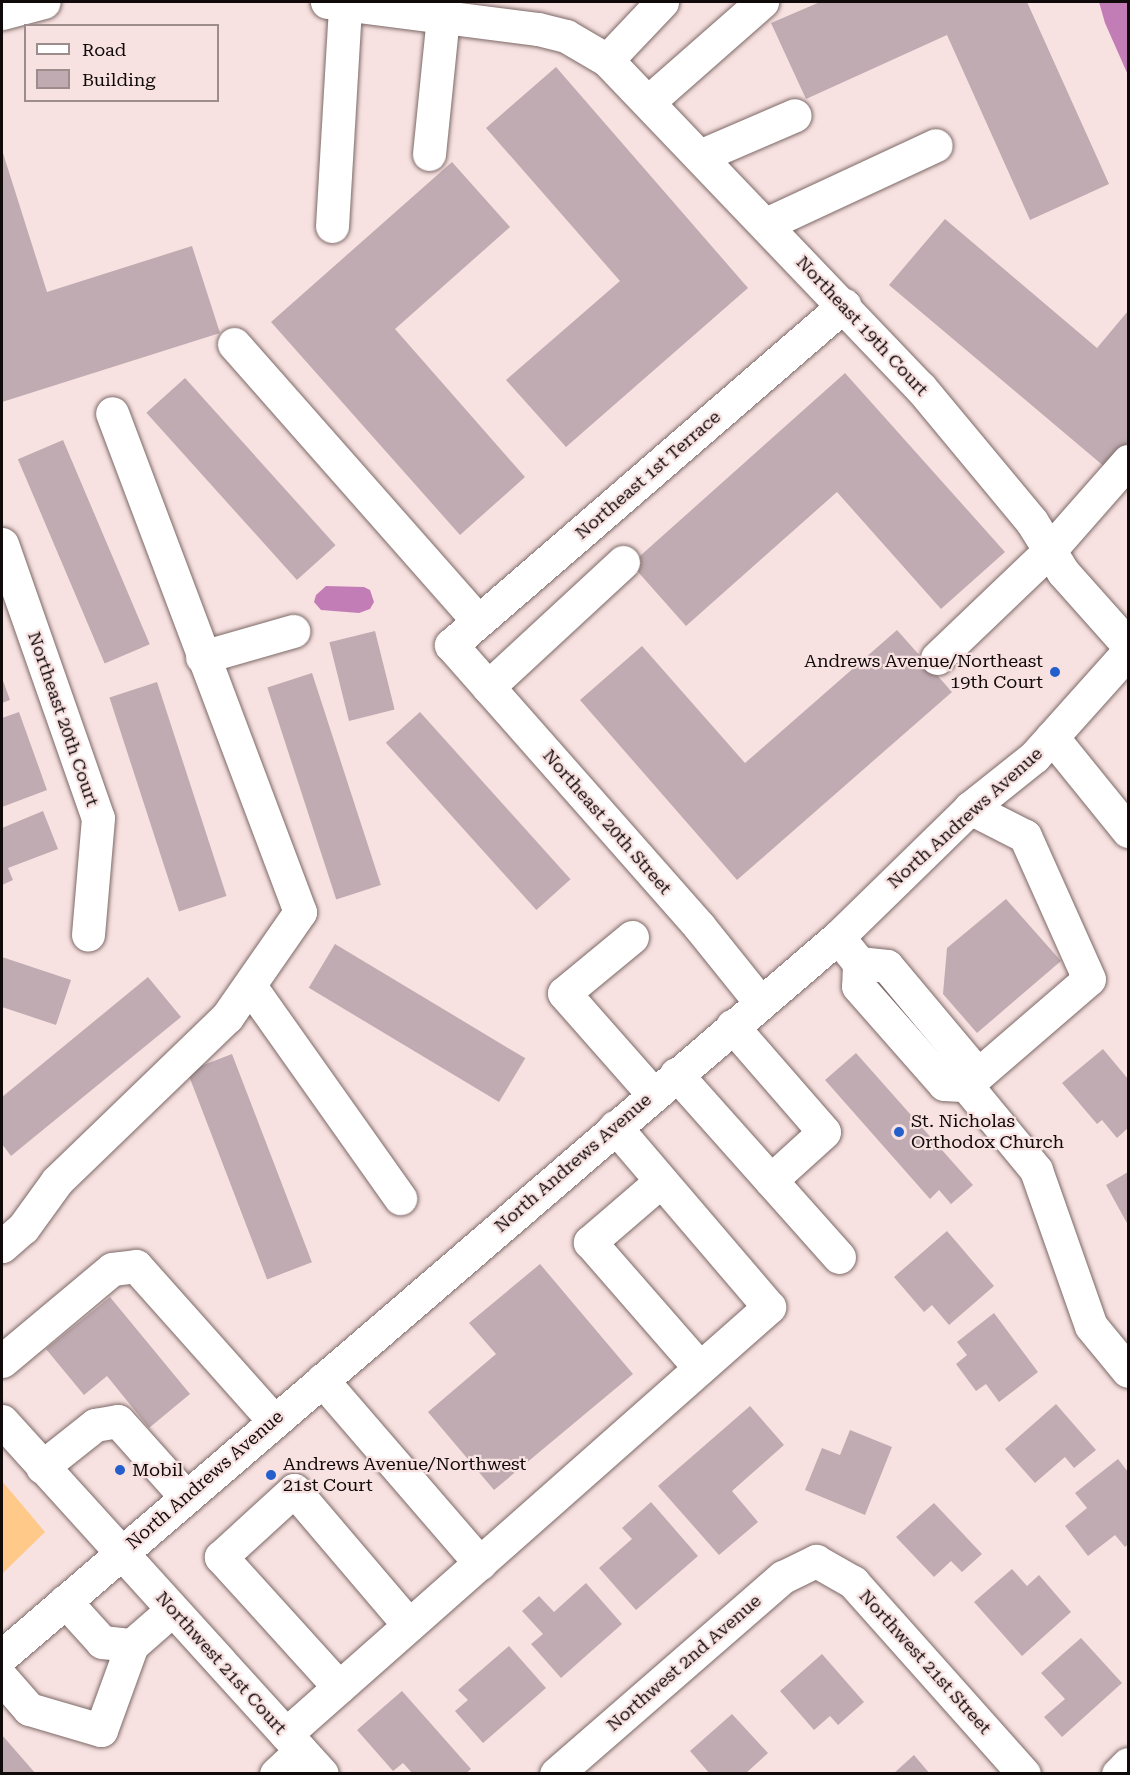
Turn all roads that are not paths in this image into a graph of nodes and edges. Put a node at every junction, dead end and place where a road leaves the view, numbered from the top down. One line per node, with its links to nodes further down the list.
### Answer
1 (44, 2): 5 (street)
2 (662, 2): 7 (street)
3 (762, 2): 8 (street)
4 (336, 3): 6 (street); 14 (street)
5 (2, 13)
6 (459, 13): 7 (street, Northeast 19th Court); 11 (street)
7 (607, 60): 8 (street, Northeast 19th Court)
8 (648, 102): 12 (street, Northeast 19th Court)
9 (795, 115): 12 (street)
10 (936, 145): 13 (street)
11 (429, 154)
12 (700, 156): 13 (street, Northeast 19th Court)
13 (766, 224): 15 (street, Northeast 19th Court)
14 (332, 226)
15 (844, 305): 20 (street, Northeast 19th Court); 22 (street, Northeast 1st Terrace)
16 (234, 344): 22 (street)
17 (112, 413): 27 (street)
18 (1128, 461): 20 (street)
19 (2, 544): 33 (street, Northeast 20th Court)
20 (1049, 550): 25 (street, Northeast 19th Court); 28 (street)
21 (623, 562): 29 (street)
22 (478, 621): 24 (street, Northeast 1st Terrace)
23 (293, 631): 27 (street)
24 (451, 645): 29 (street, Northeast 20th Street)
25 (1128, 645)
26 (1128, 652): 30 (street, North Andrews Avenue)
27 (202, 657): 36 (street)
28 (937, 658)
29 (488, 687): 37 (street, Northeast 20th Street)
30 (1052, 737): 31 (street, North Andrews Avenue); 32 (street)
31 (970, 808): 35 (street, North Andrews Avenue); 40 (street)
32 (1128, 831)
33 (88, 935)
34 (632, 937): 39 (street)
35 (838, 937): 37 (street, North Andrews Avenue); 40 (street)
36 (250, 986): 44 (street); 45 (street)
37 (760, 1002): 38 (street, North Andrews Avenue)
38 (732, 1026): 39 (street, North Andrews Avenue); 42 (street)
39 (665, 1084): 41 (street, North Andrews Avenue); 42 (street)
40 (966, 1085): 48 (street)
41 (615, 1127): 43 (street); 50 (street, North Andrews Avenue)
42 (771, 1180): 46 (street)
43 (661, 1181): 49 (street); 49 (street)
44 (400, 1198)
45 (2, 1246)
46 (839, 1257)
47 (2, 1361): 52 (street)
48 (1126, 1362)
49 (700, 1368): 57 (street)
50 (322, 1380): 52 (street, North Andrews Avenue); 57 (street)
51 (2, 1421): 53 (street, Northwest 21st Court)
52 (274, 1421): 54 (street, North Andrews Avenue)
53 (42, 1467): 54 (street); 55 (street, Northwest 21st Court)
54 (186, 1497): 55 (street, North Andrews Avenue)
55 (120, 1553): 58 (street, North Andrews Avenue); 59 (street, Northwest 21st Court)
56 (816, 1561): 68 (street, Northwest 2nd Avenue); 69 (street, Northwest 21st Street)
57 (480, 1563): 60 (street)
58 (65, 1601): 61 (street); 62 (street, North Andrews Avenue)
59 (172, 1610): 61 (street); 65 (street, Northwest 21st Court)
60 (410, 1625): 64 (street); 64 (street)
61 (132, 1646): 63 (street)
62 (2, 1656)
63 (2, 1678)
64 (339, 1687): 65 (street)
65 (303, 1753): 67 (street)
66 (1128, 1764): 70 (street)
67 (276, 1773)
68 (556, 1773)
69 (1024, 1773)
70 (1118, 1773)

